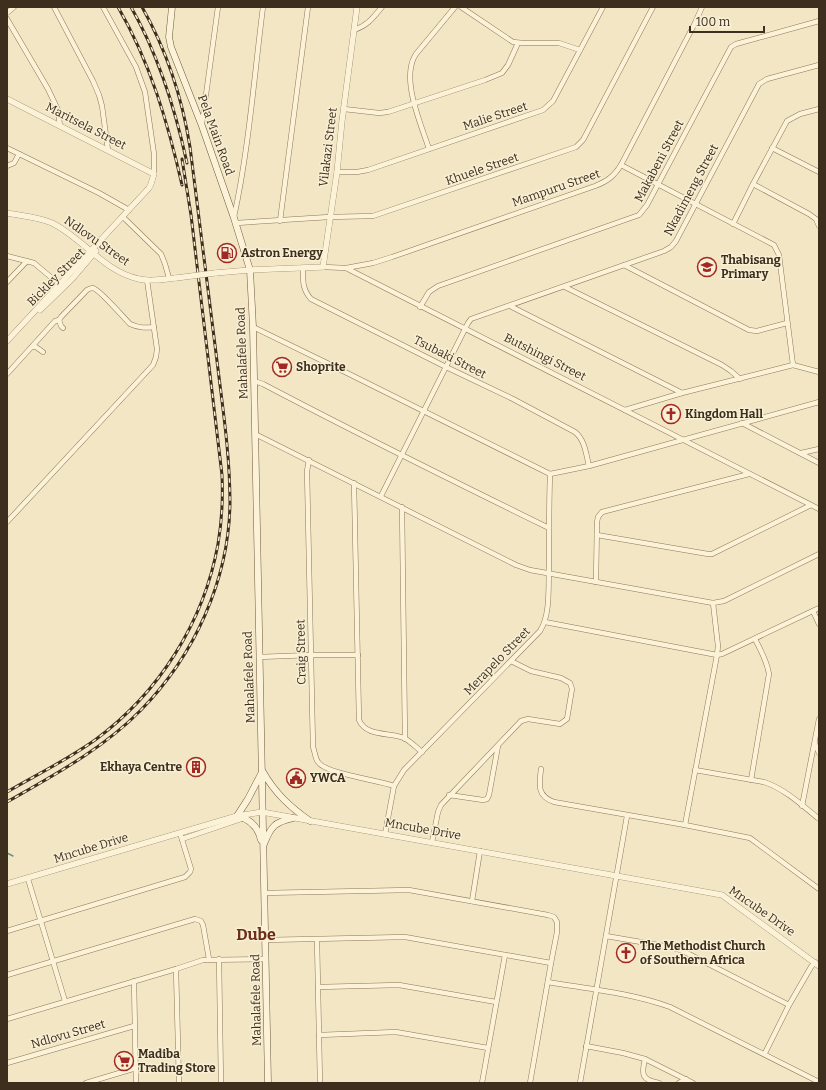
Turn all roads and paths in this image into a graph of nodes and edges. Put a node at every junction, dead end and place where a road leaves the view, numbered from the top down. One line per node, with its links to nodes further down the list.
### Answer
1 (14, 7): 15 (street)
2 (54, 7): 31 (street)
3 (103, 7): 37 (street)
4 (172, 7): 27 (main road, Pela Main Road)
5 (218, 7): 27 (street)
6 (263, 7): 45 (street)
7 (308, 7): 46 (street)
8 (357, 7): 18 (street, Vilakazi Street)
9 (382, 7): 18 (street)
10 (456, 7): 23 (street)
11 (460, 7): 19 (street)
12 (603, 7): 20 (street, Malie Street)
13 (653, 7): 44 (street, Khuele Street)
14 (702, 7): 33 (street, Mampuru Street)
15 (7, 13)
16 (7, 19): 26 (street)
17 (819, 21): 39 (street, Makabeni Street)
18 (354, 30): 24 (street, Vilakazi Street)
19 (518, 43): 20 (street); 23 (street)
20 (580, 50): 30 (street, Malie Street)
21 (819, 65): 40 (street, Nkadimeng Street)
22 (7, 99): 26 (street, Maritsela Street)
23 (414, 103): 24 (street); 30 (street)
24 (344, 109): 35 (street, Vilakazi Street)
25 (819, 109): 29 (street)
26 (60, 126): 31 (street, Maritsela Street)
27 (202, 126): 45 (main road, Pela Main Road)
28 (7, 148): 32 (street)
29 (772, 148): 36 (street); 38 (street)
30 (429, 149): 35 (street, Malie Street)
31 (108, 150): 37 (street, Maritsela Street)
32 (19, 154): 34 (street); 41 (street)
33 (621, 164): 39 (street); 55 (street, Mampuru Street)
34 (7, 166)
35 (337, 172): 44 (street, Vilakazi Street)
36 (819, 172)
37 (154, 174): 41 (street, Bickley Street)
38 (753, 184): 47 (street); 48 (street)
39 (658, 185): 40 (street); 64 (street, Makabeni Street)
40 (695, 204): 47 (street); 52 (street, Nkadimeng Street)
41 (128, 210): 43 (street, Bickley Street)
42 (7, 213): 49 (street, Ndlovu Street)
43 (122, 217): 49 (street, Bickley Street); 58 (street)
44 (329, 217): 46 (street, Khuele Street); 53 (street, Vilakazi Street)
45 (235, 220): 46 (street, Khuele Street); 56 (main road, Pela Main Road)
46 (280, 221)
47 (733, 224): 66 (street)
48 (819, 226)
49 (92, 252): 59 (street, Ndlovu Street); 61 (street, Bickley Street); 67 (street, Bickley Street)
50 (7, 256): 51 (street)
51 (27, 261): 60 (street); 61 (street)
52 (624, 265): 62 (street, Nkadimeng Street); 66 (street)
53 (323, 267): 54 (street, Butshingi Street); 55 (street, Butshingi Street)
54 (303, 268): 56 (street, Butshingi Street); 76 (street, Tsubaki Street)
55 (346, 268): 64 (street, Butshingi Street)
56 (250, 270): 57 (street, Butshingi Street); 69 (main road, Mahalafele Road)
57 (216, 273): 58 (street, Ndlovu Street, bridge)
58 (169, 278): 59 (street, Ndlovu Street)
59 (147, 280): 68 (street)
60 (7, 282)
61 (59, 284): 67 (street, Bickley Street)
62 (565, 287): 63 (street, Nkadimeng Street); 79 (street)
63 (510, 306): 71 (street, Nkadimeng Street); 81 (street)
64 (420, 307): 71 (street, Butshingi Street)
65 (59, 320): 68 (street); 70 (street); 73 (street)
66 (787, 323): 75 (street)
67 (22, 325): 72 (street, Bickley Street)
68 (154, 327): 101 (street)
69 (253, 327): 80 (main road, Mahalafele Road); 84 (street)
70 (63, 328)
71 (465, 329): 76 (street); 83 (street, Butshingi Street)
72 (7, 341)
73 (32, 347): 74 (street); 78 (street)
74 (43, 352)
75 (793, 365): 77 (street); 79 (street)
76 (446, 367): 84 (street); 93 (street, Tsubaki Street)
77 (819, 372)
78 (7, 374)
79 (740, 379): 81 (street)
80 (254, 381): 86 (main road, Mahalafele Road); 90 (street)
81 (682, 393): 83 (street)
82 (819, 402): 85 (street)
83 (625, 410): 87 (street, Butshingi Street)
84 (424, 411): 90 (street); 94 (street)
85 (742, 423): 87 (street); 89 (street)
86 (255, 434): 91 (street); 116 (main road, Mahalafele Road)
87 (684, 439): 93 (street); 95 (street, Butshingi Street)
88 (819, 448): 89 (street)
89 (801, 454): 92 (street)
90 (401, 455): 97 (street); 102 (street)
91 (309, 460): 96 (street); 114 (street, Craig Street)
92 (819, 463)
93 (588, 466): 94 (street)
94 (550, 474): 102 (street, Merapelo Street)
95 (749, 474): 98 (street, Butshingi Street); 103 (street)
96 (354, 483): 97 (street); 115 (street)
97 (381, 496): 99 (street)
98 (811, 505): 100 (street, Butshingi Street); 103 (street)
99 (402, 507): 105 (street); 119 (street)
100 (819, 509)
101 (7, 522)
102 (549, 528): 105 (street, Merapelo Street)
103 (597, 535): 106 (street)
104 (819, 554): 107 (street)
105 (548, 574): 106 (street); 110 (street, Merapelo Street)
106 (596, 582): 107 (street)
107 (713, 603): 113 (street)
108 (819, 608): 109 (street)
109 (813, 611): 111 (street); 112 (street)
110 (545, 622): 113 (street); 117 (street, Merapelo Street)
111 (819, 624)
112 (754, 639): 113 (street); 127 (street)
113 (717, 654): 126 (street)
114 (311, 655): 115 (street); 116 (street); 128 (street, Craig Street)
115 (358, 655): 119 (street)
116 (259, 657): 125 (main road, Mahalafele Road)
117 (510, 662): 121 (street); 122 (street, Merapelo Street)
118 (819, 719): 120 (street)
119 (406, 738): 122 (street)
120 (815, 744): 123 (street); 130 (street)
121 (498, 746): 129 (street); 129 (street)
122 (422, 752): 128 (street, Merapelo Street)
123 (819, 753)
124 (541, 769): 133 (street)
125 (262, 770): 131 (main road, Mahalafele Road); 132 (main road); 137 (main road)
126 (695, 770): 127 (street); 138 (street)
127 (751, 780): 130 (street)
128 (394, 786): 139 (street, Merapelo Street)
129 (450, 795): 141 (street)
130 (802, 806): 136 (street)
131 (262, 812): 132 (street, Mncube Drive); 135 (street, Mncube Drive); 142 (main road, Mahalafele Road)
132 (237, 816): 134 (main road); 140 (street, Mncube Drive)
133 (627, 816): 138 (street); 144 (street)
134 (244, 818): 140 (street); 142 (main road)
135 (293, 818): 137 (street, Mncube Drive); 142 (main road)
136 (819, 819)
137 (310, 821): 139 (street, Mncube Drive)
138 (686, 825): 147 (street)
139 (385, 834): 141 (street, Mncube Drive)
140 (181, 836): 145 (street, Mncube Drive); 150 (street)
141 (432, 842): 143 (street, Mncube Drive)
142 (263, 848): 148 (main road, Mahalafele Road)
143 (480, 851): 144 (street, Mncube Drive); 149 (street)
144 (617, 876): 152 (street); 161 (street, Mncube Drive)
145 (28, 879): 146 (street, Mncube Drive); 150 (street)
146 (7, 884)
147 (819, 889)
148 (264, 894): 149 (street); 153 (main road, Mahalafele Road)
149 (472, 901): 160 (street)
150 (41, 921): 151 (street); 159 (street)
151 (7, 931)
152 (606, 936): 167 (street); 170 (street)
153 (265, 940): 154 (street); 158 (main road, Mahalafele Road)
154 (317, 940): 155 (street); 166 (street)
155 (505, 955): 160 (street); 169 (street)
156 (208, 959): 157 (street); 159 (street); 162 (street)
157 (219, 959): 158 (street); 185 (street)
158 (266, 959): 186 (main road, Mahalafele Road)
159 (53, 961): 163 (street); 168 (street)
160 (551, 963): 165 (street)
161 (817, 964): 170 (street)
162 (176, 969): 164 (street); 184 (street)
163 (7, 975)
164 (134, 981): 168 (street); 172 (street)
165 (548, 982): 167 (street); 189 (street)
166 (318, 987): 169 (street); 173 (street)
167 (595, 991): 174 (street); 176 (street)
168 (65, 1002): 171 (street)
169 (496, 1002): 175 (street)
170 (789, 1005): 176 (street)
171 (7, 1019)
172 (134, 1026): 178 (street, Ndlovu Street); 179 (street)
173 (319, 1035): 175 (street); 187 (street)
174 (586, 1046): 177 (street); 190 (street)
175 (488, 1048): 188 (street)
176 (765, 1053): 181 (street)
177 (645, 1058): 180 (street); 191 (street)
178 (7, 1063)
179 (136, 1068): 182 (street); 183 (street)
180 (686, 1079): 192 (street); 193 (street)
181 (819, 1082)
182 (86, 1083)
183 (136, 1083)
184 (179, 1083)
185 (221, 1083)
186 (268, 1083)
187 (320, 1083)
188 (482, 1083)
189 (530, 1083)
190 (580, 1083)
191 (659, 1083)
192 (679, 1083)
193 (693, 1083)

